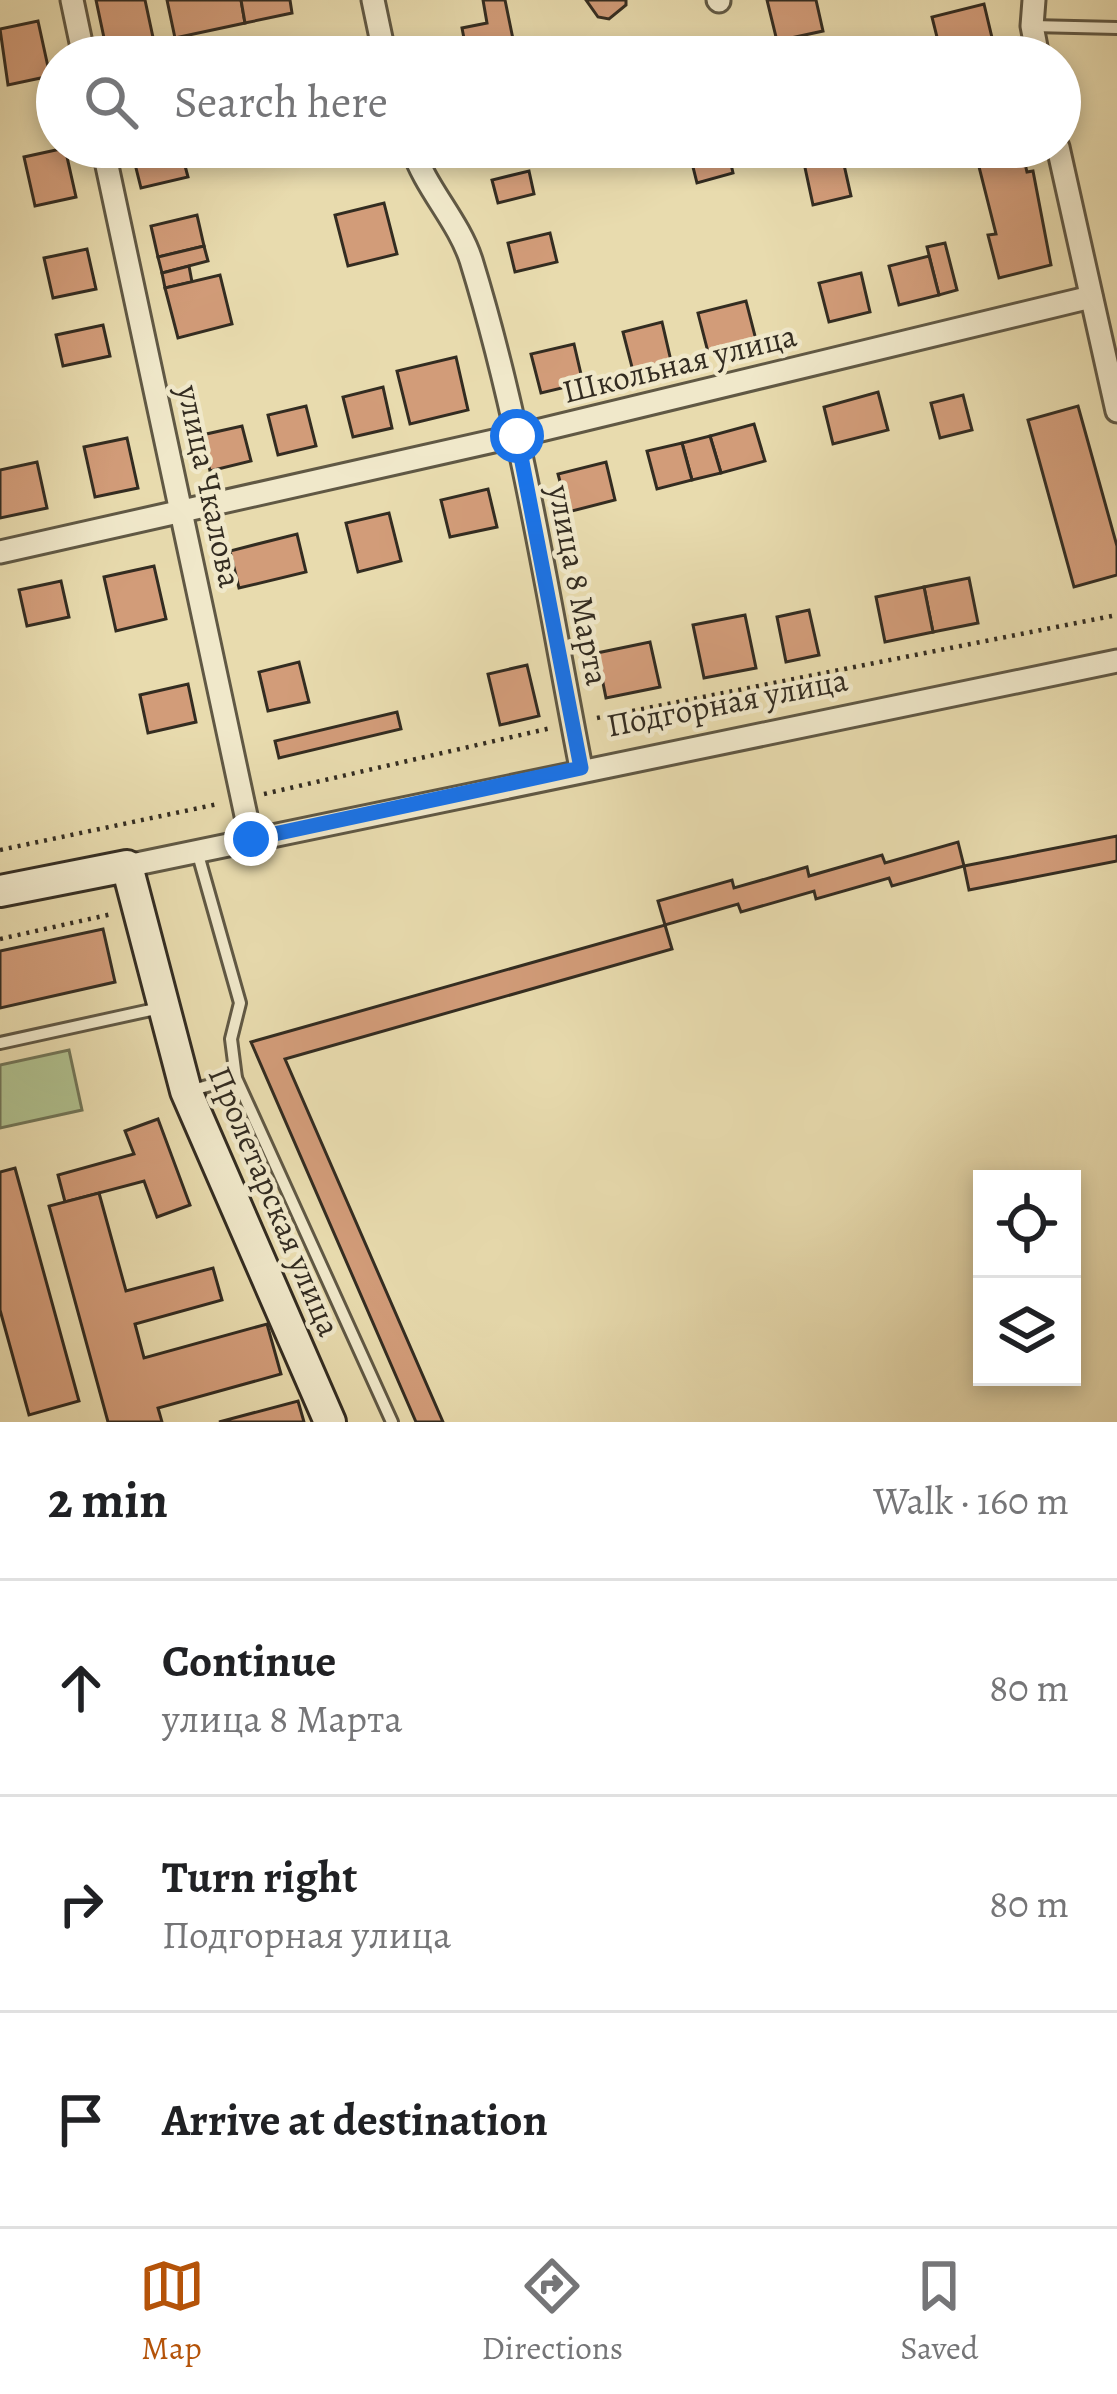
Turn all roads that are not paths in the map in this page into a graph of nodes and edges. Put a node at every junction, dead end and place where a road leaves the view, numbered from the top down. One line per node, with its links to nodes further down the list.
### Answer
1 (72, 0): 6 (street)
2 (373, 0): 7 (street)
3 (1034, 0): 4 (street)
4 (1031, 26): 5 (lane); 8 (street)
5 (1117, 28)
6 (80, 36)
7 (381, 36)
8 (1033, 36)
9 (108, 168): 15 (street, улица Чкалова)
10 (423, 168): 14 (street, улица 8 Марта)
11 (1063, 168): 12 (street)
12 (1091, 296): 13 (street); 14 (street, Школьная улица)
13 (1117, 411)
14 (517, 436): 15 (street, Школьная улица); 18 (street, улица 8 Марта)
15 (181, 512): 16 (street, Школьная улица); 19 (street, улица Чкалова)
16 (0, 553)
17 (1117, 661): 18 (street, Подгорная улица)
18 (581, 768): 19 (street, Подгорная улица)
19 (251, 839): 20 (street, Подгорная улица)
20 (197, 851): 21 (street, Подгорная улица); 25 (lane)
21 (127, 866): 22 (street, Подгорная улица); 23 (street, Пролетарская улица)
22 (0, 891)
23 (164, 1007): 24 (lane); 26 (street, Пролетарская улица)
24 (0, 1043)
25 (236, 1078): 26 (lane); 28 (lane)
26 (186, 1091): 27 (street, Пролетарская улица)
27 (330, 1422)
28 (392, 1422)

